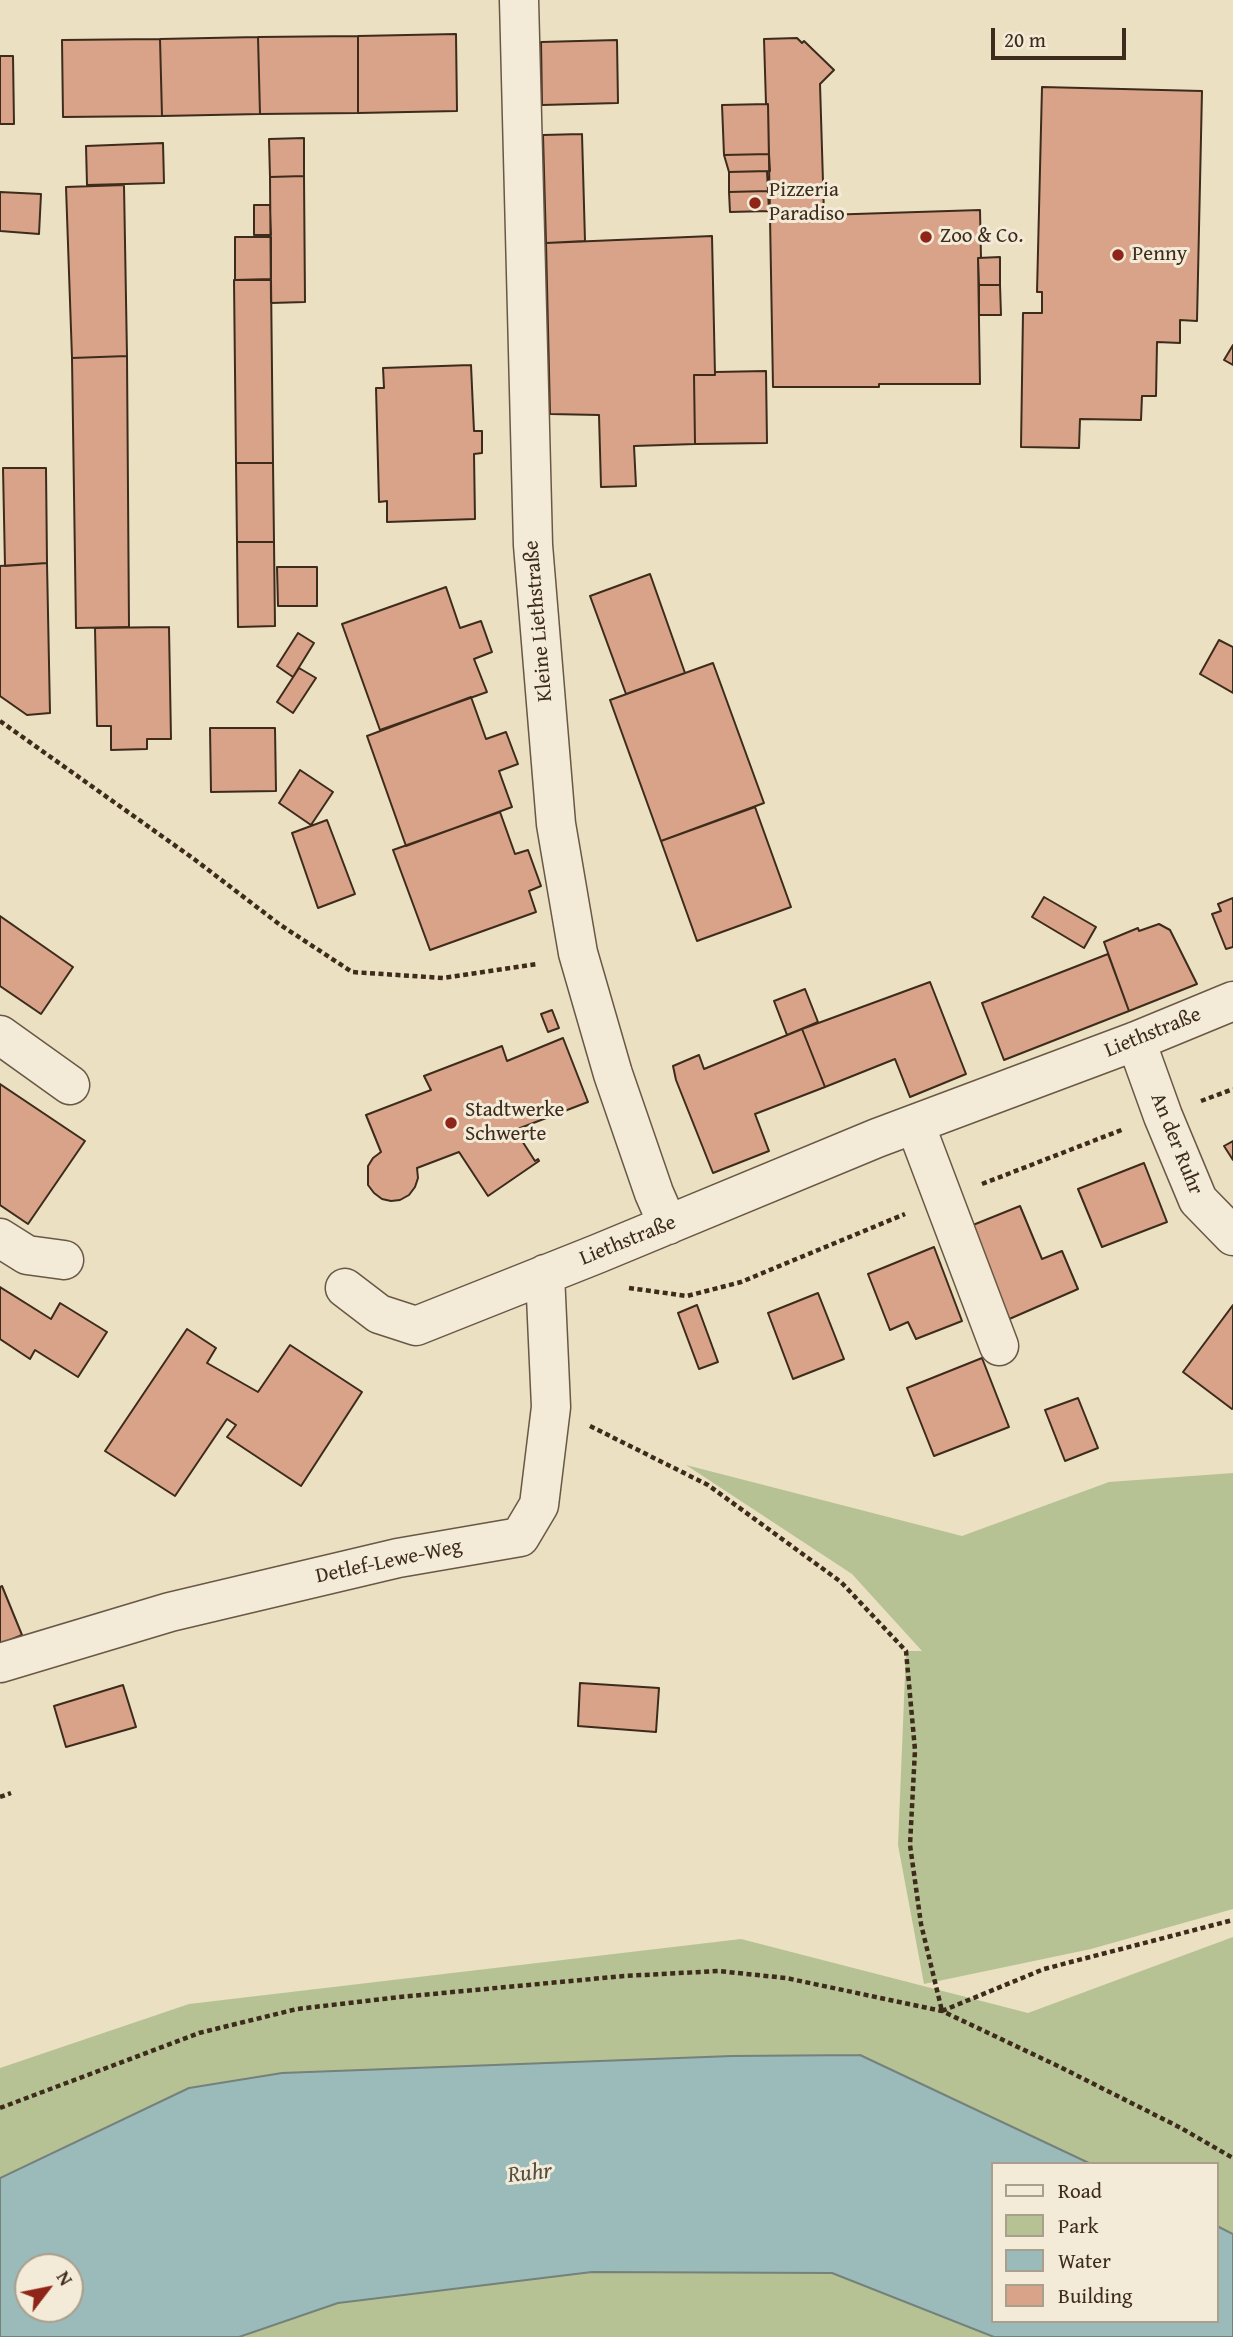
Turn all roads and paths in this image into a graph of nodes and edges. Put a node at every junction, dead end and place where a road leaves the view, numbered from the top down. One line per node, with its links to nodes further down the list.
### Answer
1 (519, 0): 3 (street, Kleine Liethstraße)
2 (0, 721): 3 (path)
3 (578, 953): 9 (street, Kleine Liethstraße)
4 (1233, 1001): 6 (street, Liethstraße)
5 (0, 1035): 7 (street)
6 (1136, 1041): 8 (street, Liethstraße); 10 (street, An der Ruhr)
7 (70, 1085)
8 (915, 1124): 9 (street, Liethstraße); 15 (street)
9 (661, 1209): 13 (street, Liethstraße)
10 (1233, 1236)
11 (0, 1238): 12 (street)
12 (64, 1260)
13 (545, 1274): 14 (street, Liethstraße); 16 (street, Detlef-Lewe-Weg)
14 (345, 1289)
15 (999, 1346)
16 (551, 1407): 17 (street, Detlef-Lewe-Weg); 21 (path)
17 (0, 1663)
18 (11, 1793): 19 (path)
19 (0, 1797)
20 (1233, 1920): 21 (path)
21 (942, 2011): 22 (path); 23 (path)
22 (0, 2108)
23 (1233, 2158)

